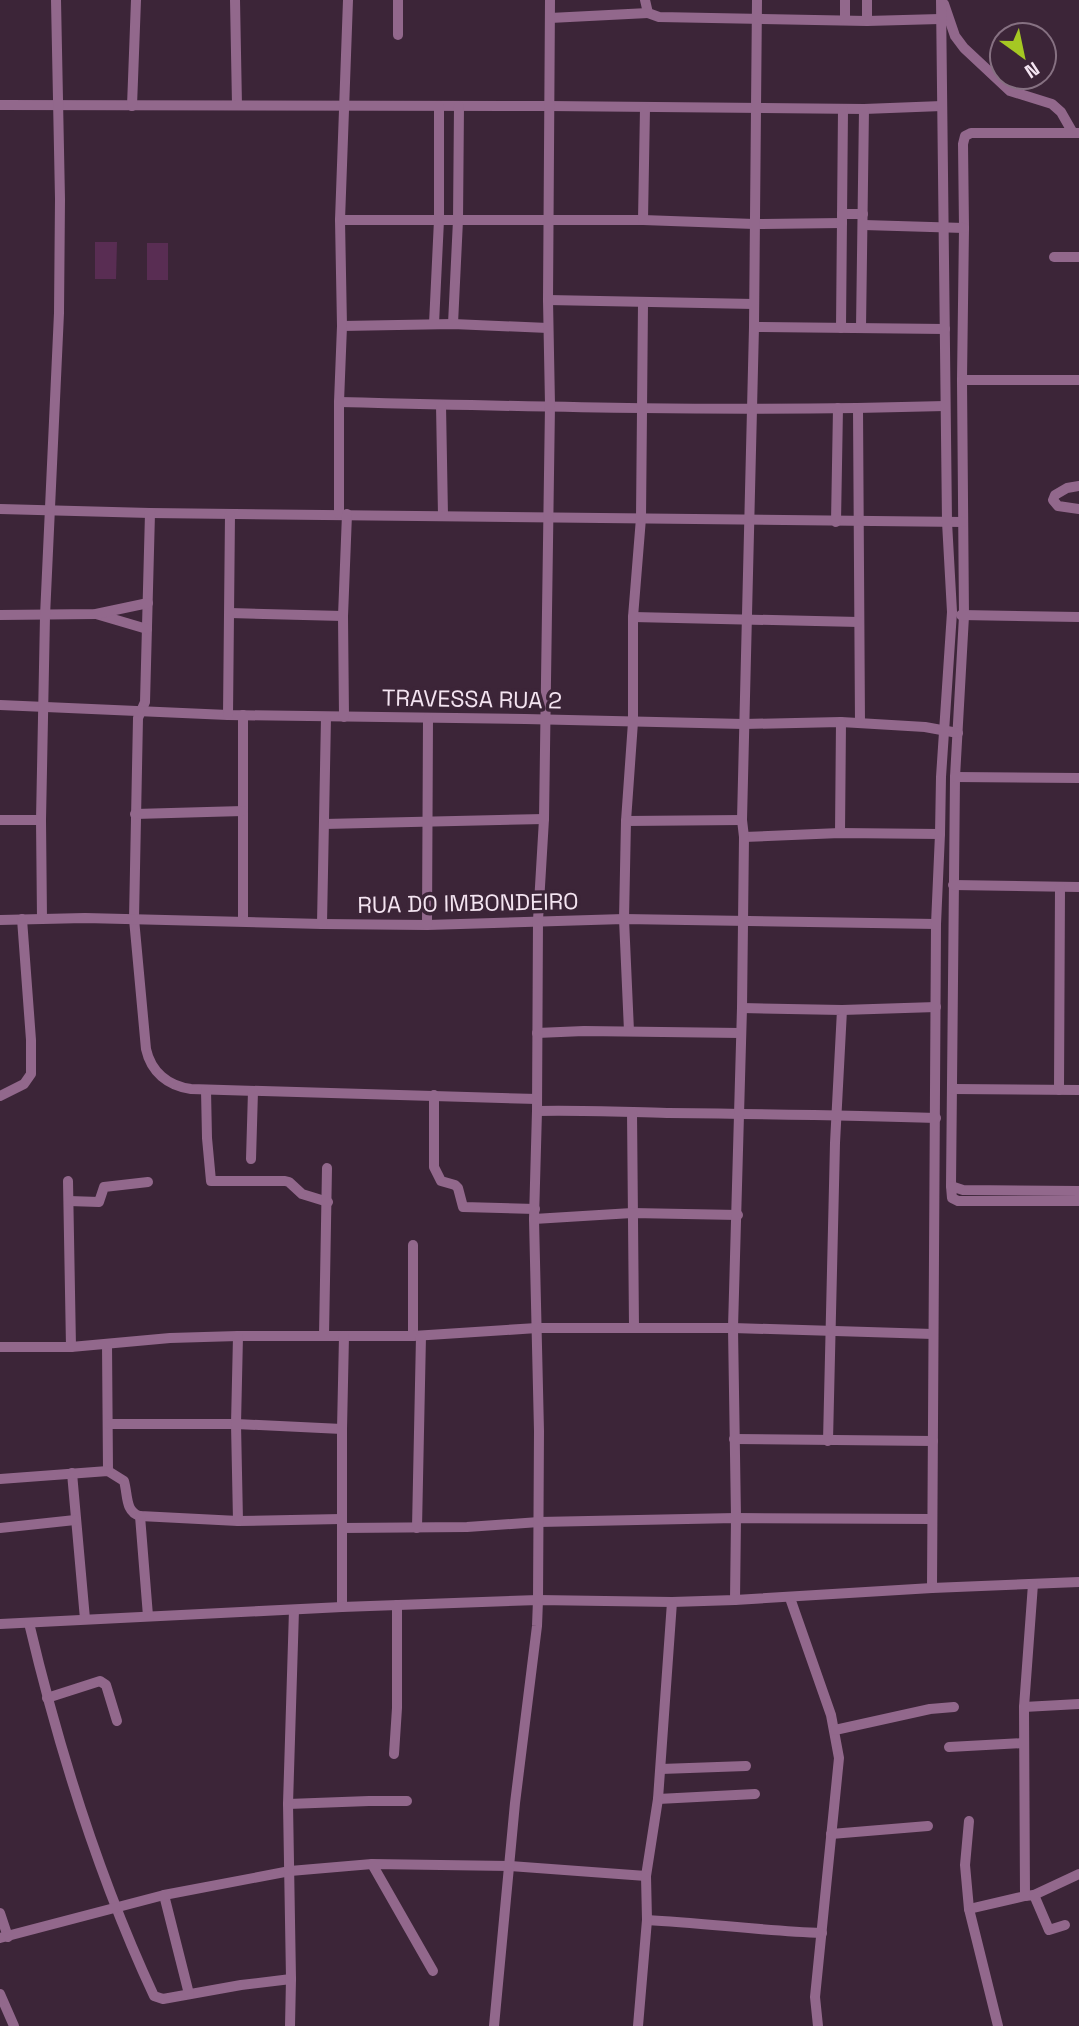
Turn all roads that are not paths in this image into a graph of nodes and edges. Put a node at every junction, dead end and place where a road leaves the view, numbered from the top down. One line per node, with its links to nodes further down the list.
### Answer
1 (56, 0): 21 (street)
2 (135, 0): 22 (street)
3 (235, 0): 20 (street)
4 (348, 0): 23 (street)
5 (398, 0): 18 (street)
6 (550, 0): 13 (street)
7 (645, 0): 12 (street)
8 (757, 0): 14 (street)
9 (845, 0): 16 (street)
10 (867, 0): 17 (street)
11 (942, 0): 15 (street); 32 (street)
12 (648, 13): 13 (street); 14 (street)
13 (550, 18): 26 (street)
14 (757, 18): 16 (street); 29 (street)
15 (940, 19): 17 (street); 27 (street)
16 (845, 20): 17 (street)
17 (867, 21)
18 (398, 35)
19 (0, 105): 21 (street)
20 (237, 105): 22 (street); 23 (street)
21 (58, 106): 22 (street); 70 (street)
22 (132, 106)
23 (343, 106): 24 (street); 35 (street)
24 (439, 106): 25 (street); 33 (street)
25 (459, 106): 26 (street); 36 (street)
26 (548, 106): 28 (street); 37 (street)
27 (942, 106): 31 (street); 41 (street)
28 (645, 108): 29 (street); 38 (street)
29 (757, 108): 30 (street); 39 (street)
30 (843, 109): 31 (street); 34 (street)
31 (864, 109): 40 (street)
32 (1076, 133): 42 (street)
33 (439, 219): 35 (street); 36 (street); 49 (street)
34 (842, 219): 39 (street); 40 (street); 43 (street)
35 (340, 220): 51 (street)
36 (458, 220): 37 (street); 50 (street)
37 (550, 220): 38 (street); 46 (street)
38 (643, 220): 39 (street)
39 (754, 224): 48 (street)
40 (863, 225): 41 (street); 43 (street); 55 (street)
41 (945, 228): 42 (street); 56 (street)
42 (964, 228): 57 (street)
43 (842, 235): 54 (street)
44 (1054, 257): 45 (street)
45 (1079, 257)
46 (548, 300): 47 (street); 53 (street)
47 (643, 303): 48 (street); 64 (street)
48 (754, 304): 52 (street)
49 (434, 324): 50 (street); 51 (street)
50 (453, 324): 53 (street)
51 (342, 326): 59 (street)
52 (754, 327): 54 (street); 65 (street)
53 (548, 328): 61 (street)
54 (841, 328): 55 (street)
55 (861, 328): 56 (street)
56 (945, 329): 62 (street)
57 (962, 380): 58 (street); 81 (street)
58 (1079, 380)
59 (339, 402): 60 (street); 73 (street)
60 (441, 405): 61 (street); 74 (street)
61 (550, 405): 64 (street); 75 (street)
62 (945, 406): 66 (street); 80 (street)
63 (838, 408): 65 (street); 66 (street); 78 (street)
64 (642, 409): 65 (street); 76 (street)
65 (751, 409): 77 (street)
66 (858, 409): 79 (street)
67 (1079, 486): 69 (street)
68 (0, 509): 70 (street)
69 (1079, 509)
70 (49, 510): 71 (street); 87 (street)
71 (150, 513): 72 (street); 82 (street)
72 (229, 514): 73 (street); 84 (street)
73 (343, 514): 74 (street); 89 (street)
74 (443, 516): 75 (street)
75 (547, 516): 76 (street); 103 (street)
76 (641, 518): 77 (street); 90 (street)
77 (750, 520): 78 (street); 92 (street)
78 (836, 522): 79 (street)
79 (858, 522): 80 (street); 93 (street)
80 (947, 522): 81 (street); 83 (street)
81 (963, 522): 88 (street)
82 (148, 603): 85 (street); 94 (street)
83 (952, 612): 88 (street); 108 (street)
84 (230, 613): 89 (street); 98 (street)
85 (96, 614): 87 (street); 94 (street)
86 (0, 615): 87 (street)
87 (45, 615): 96 (street)
88 (964, 615): 91 (street); 109 (street)
89 (343, 616): 101 (street)
90 (633, 617): 92 (street); 104 (street)
91 (1079, 617)
92 (747, 620): 93 (street); 107 (street)
93 (859, 622): 106 (street)
94 (147, 629): 97 (street)
95 (0, 705): 96 (street, TRAVESSA RUA 2)
96 (44, 706): 97 (street, TRAVESSA RUA 2); 116 (street)
97 (142, 710): 98 (street, TRAVESSA RUA 2); 113 (street)
98 (228, 715): 99 (street, TRAVESSA RUA 2)
99 (243, 715): 100 (street, TRAVESSA RUA 2); 112 (street)
100 (326, 717): 101 (street, TRAVESSA RUA 2); 120 (street)
101 (344, 717): 102 (street, TRAVESSA RUA 2)
102 (428, 718): 103 (street, TRAVESSA RUA 2); 118 (street)
103 (545, 719): 104 (street, TRAVESSA RUA 2); 114 (street)
104 (633, 722): 107 (street, TRAVESSA RUA 2); 119 (street)
105 (841, 722): 106 (street, TRAVESSA RUA 2); 107 (street, TRAVESSA RUA 2); 121 (street)
106 (860, 723): 108 (street, TRAVESSA RUA 2)
107 (744, 724): 117 (street)
108 (944, 731): 109 (street, TRAVESSA RUA 2); 122 (street)
109 (958, 733): 110 (street)
110 (955, 777): 111 (street); 124 (street)
111 (1079, 778)
112 (243, 811): 113 (street); 133 (street)
113 (135, 814): 129 (street)
114 (544, 819): 118 (street); 132 (street)
115 (0, 820): 116 (street)
116 (41, 820): 128 (street)
117 (742, 820): 119 (street); 123 (street)
118 (426, 821): 120 (street); 137 (street)
119 (626, 821): 130 (street)
120 (324, 824): 135 (street)
121 (840, 833): 122 (street); 123 (street)
122 (940, 834): 136 (street)
123 (744, 837): 134 (street)
124 (953, 885): 125 (street); 144 (street)
125 (1060, 887): 126 (street); 146 (street)
126 (1079, 887)
127 (22, 919): 128 (street, RUA DO IMBONDEIRO); 131 (street, RUA DO IMBONDEIRO); 150 (street)
128 (42, 919): 129 (street, RUA DO IMBONDEIRO)
129 (134, 919): 133 (street, RUA DO IMBONDEIRO); 145 (street)
130 (624, 919): 132 (street, RUA DO IMBONDEIRO); 134 (street, RUA DO IMBONDEIRO); 141 (street)
131 (0, 920)
132 (538, 920): 137 (street, RUA DO IMBONDEIRO); 142 (street)
133 (243, 921): 135 (street, RUA DO IMBONDEIRO)
134 (744, 922): 136 (street, RUA DO IMBONDEIRO); 139 (street)
135 (322, 924): 137 (street, RUA DO IMBONDEIRO)
136 (936, 924): 138 (street)
137 (427, 925)
138 (936, 1007): 140 (street); 156 (street)
139 (742, 1008): 140 (street); 143 (street)
140 (842, 1010): 155 (street)
141 (629, 1031): 142 (street); 143 (street)
142 (537, 1033): 151 (street)
143 (741, 1033): 154 (street)
144 (953, 1089): 146 (street); 161 (street)
145 (206, 1090): 148 (street); 165 (street)
146 (1059, 1090): 147 (street)
147 (1079, 1090)
148 (253, 1091): 149 (street); 157 (street)
149 (434, 1095): 151 (street); 167 (street)
150 (0, 1096)
151 (537, 1099): 152 (street)
152 (537, 1111): 153 (street); 167 (street)
153 (632, 1112): 154 (street); 166 (street)
154 (739, 1114): 155 (street); 168 (street)
155 (836, 1114): 156 (street); 173 (street)
156 (936, 1118): 174 (street)
157 (251, 1159)
158 (327, 1168): 165 (street)
159 (68, 1181): 163 (street)
160 (148, 1182): 163 (street)
161 (951, 1186): 162 (street); 164 (street)
162 (1079, 1191)
163 (69, 1201): 180 (street)
164 (1079, 1201)
165 (327, 1202): 176 (street)
166 (632, 1213): 167 (street); 168 (street); 170 (street)
167 (534, 1214): 171 (street)
168 (738, 1215): 172 (street)
169 (413, 1245): 178 (street)
170 (634, 1327): 171 (street); 172 (street)
171 (537, 1328): 178 (street); 196 (street)
172 (733, 1328): 173 (street); 185 (street)
173 (830, 1330): 174 (street); 186 (street)
174 (933, 1334): 187 (street)
175 (239, 1336): 176 (street); 179 (street); 183 (street)
176 (324, 1336): 177 (street)
177 (344, 1336): 178 (street); 184 (street)
178 (417, 1336): 199 (street)
179 (107, 1344): 180 (street); 182 (street)
180 (71, 1347): 181 (street)
181 (0, 1348)
182 (109, 1424): 183 (street); 188 (street)
183 (236, 1424): 184 (street); 195 (street)
184 (342, 1429): 197 (street)
185 (734, 1439): 186 (street); 192 (street)
186 (828, 1441): 187 (street)
187 (933, 1441): 193 (street)
188 (108, 1471): 189 (street); 191 (street)
189 (72, 1473): 190 (street); 194 (street)
190 (0, 1479)
191 (140, 1516): 195 (street); 210 (street)
192 (736, 1518): 193 (street); 196 (street); 205 (street)
193 (932, 1519): 202 (street)
194 (75, 1520): 198 (street); 211 (street)
195 (238, 1521): 197 (street)
196 (539, 1522): 199 (street); 204 (street)
197 (341, 1523): 199 (street); 208 (street)
198 (0, 1528)
199 (417, 1528)
200 (1079, 1582): 201 (street)
201 (1033, 1584): 202 (street); 217 (street)
202 (932, 1588): 203 (street)
203 (790, 1598): 205 (street); 219 (street)
204 (538, 1600): 206 (street); 207 (street); 233 (street)
205 (735, 1600): 206 (street)
206 (672, 1602): 224 (street)
207 (397, 1605): 208 (street); 222 (street)
208 (342, 1607): 209 (street)
209 (294, 1609): 210 (street); 228 (street)
210 (148, 1616): 211 (street)
211 (85, 1619): 212 (street)
212 (29, 1623): 213 (street); 214 (street)
213 (0, 1624)
214 (47, 1698): 218 (street); 239 (street)
215 (1079, 1704): 217 (street)
216 (954, 1707): 219 (street)
217 (1024, 1707): 220 (street)
218 (117, 1721)
219 (835, 1730): 231 (street)
220 (1024, 1743): 221 (street); 238 (street)
221 (949, 1747)
222 (394, 1754)
223 (746, 1766): 224 (street)
224 (661, 1769): 226 (street)
225 (755, 1794): 226 (street)
226 (658, 1799): 236 (street)
227 (407, 1801): 228 (street)
228 (288, 1804): 234 (street)
229 (969, 1821): 240 (street)
230 (928, 1826): 231 (street)
231 (831, 1834): 244 (street)
232 (372, 1864): 233 (street); 234 (street); 246 (street)
233 (510, 1866): 236 (street); 252 (street)
234 (290, 1871): 237 (street); 247 (street)
235 (1079, 1874): 238 (street)
236 (646, 1876): 242 (street)
237 (164, 1895): 239 (street); 249 (street)
238 (1030, 1895): 240 (street); 243 (street)
239 (116, 1907): 245 (street); 249 (street)
240 (969, 1909): 255 (street)
241 (0, 1913): 245 (street)
242 (647, 1920): 244 (street); 253 (street)
243 (1065, 1925)
244 (822, 1933): 254 (street)
245 (4, 1938)
246 (433, 1972)
247 (291, 1979): 249 (street); 251 (street)
248 (0, 1994): 250 (street)
249 (189, 1994)
250 (13, 2026)
251 (290, 2026)
252 (494, 2026)
253 (638, 2026)
254 (818, 2026)
255 (998, 2026)

